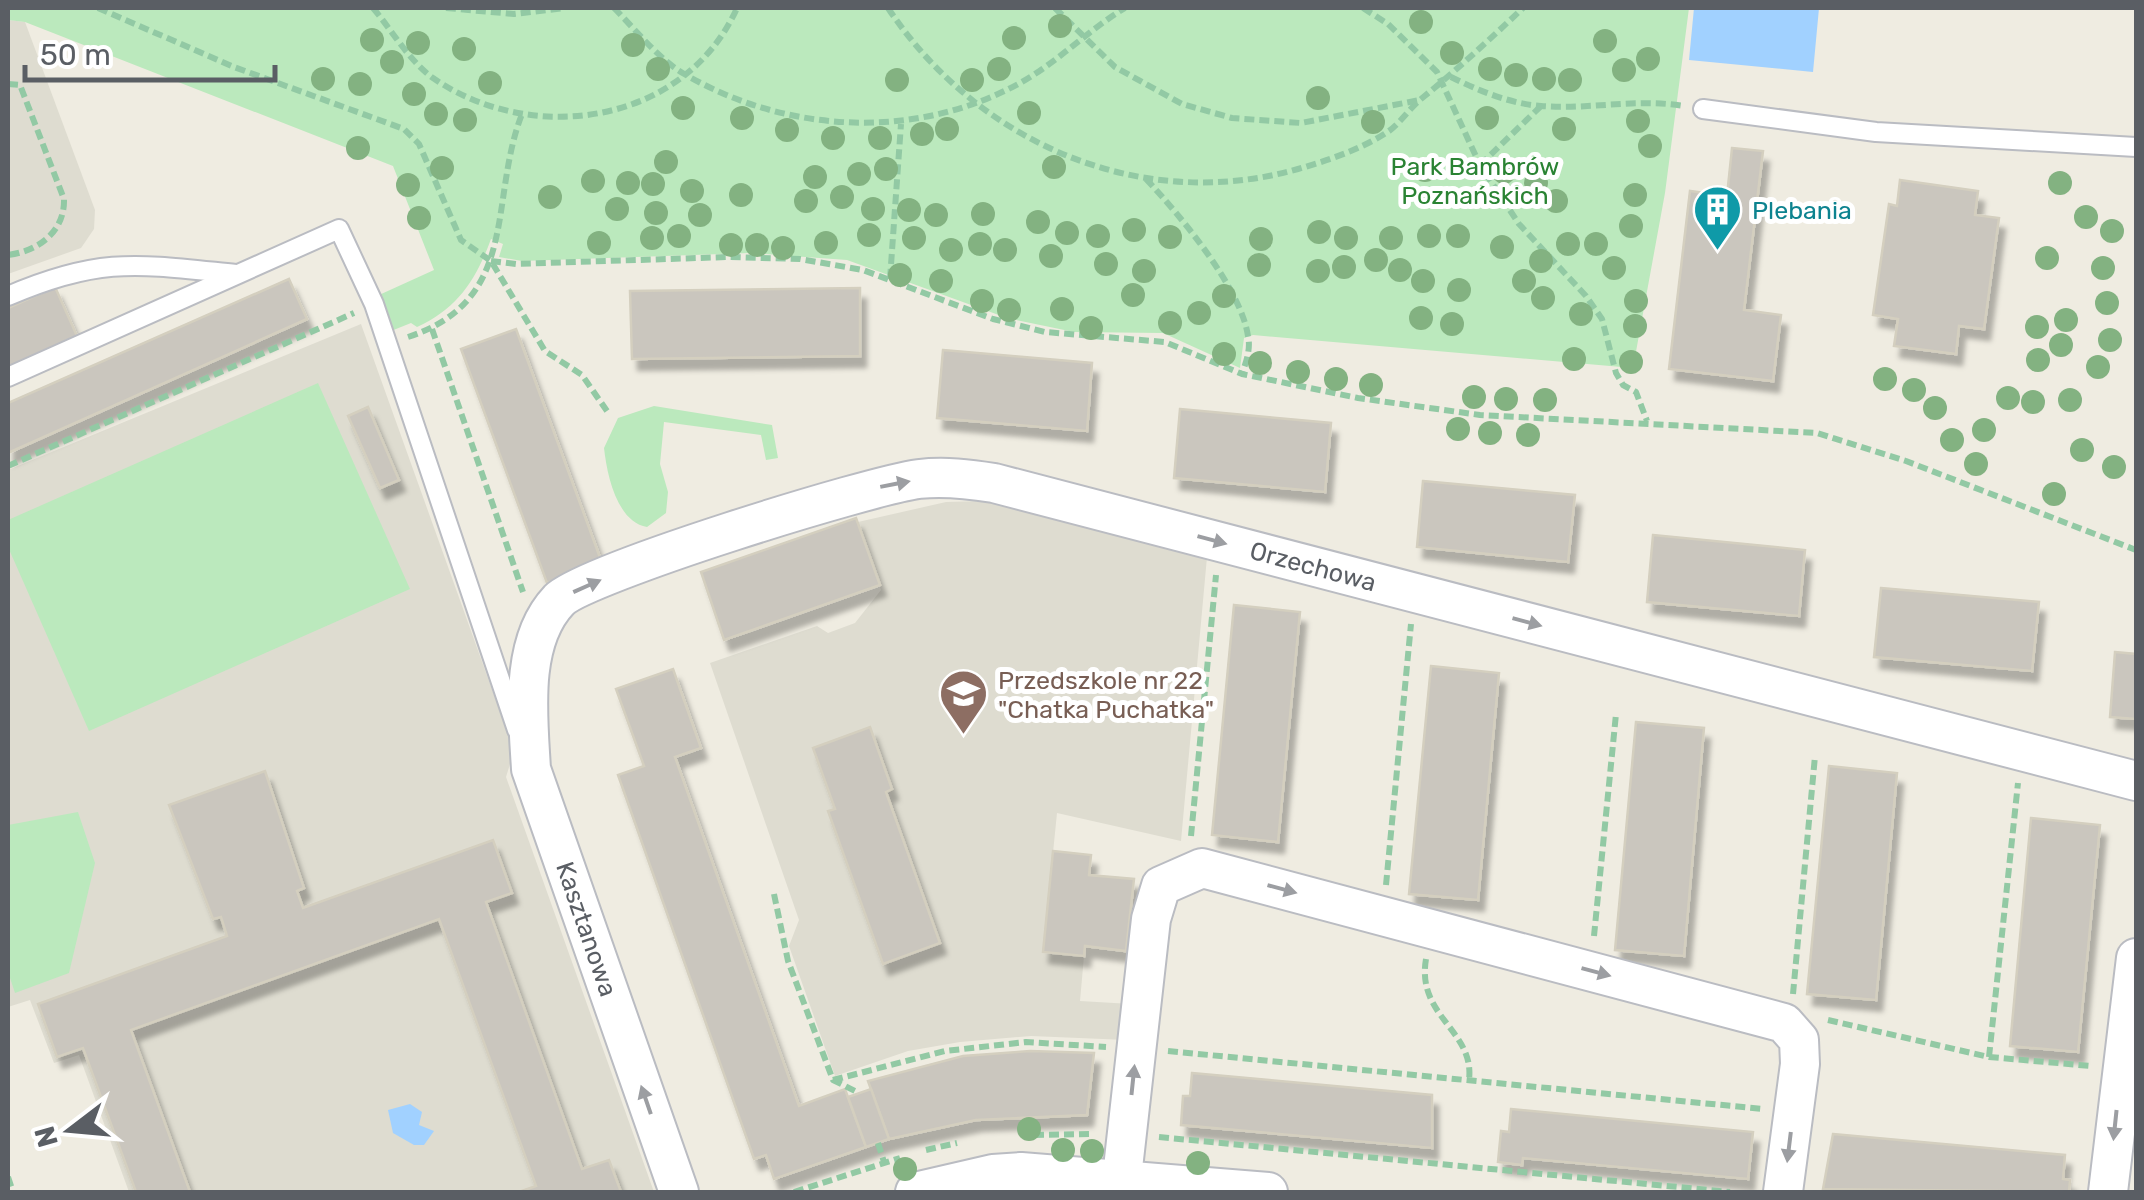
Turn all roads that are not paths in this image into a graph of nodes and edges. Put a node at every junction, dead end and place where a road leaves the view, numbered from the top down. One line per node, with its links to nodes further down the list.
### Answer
1 (1703, 109): 2 (lane)
2 (2136, 147)
3 (238, 274): 4 (lane); 5 (lane); 7 (lane)
4 (8, 296)
5 (8, 377)
6 (532, 659): 7 (street, Kasztanowa); 8 (street, Orzechowa, one-way to 8)
7 (531, 768): 11 (street, Kasztanowa, one-way to 7)
8 (2136, 781)
9 (2136, 958): 15 (street, one-way to 15)
10 (1122, 1178): 12 (street); 13 (street); 14 (street, one-way to 14)
11 (678, 1192)
12 (915, 1192)
13 (1268, 1192)
14 (1783, 1192)
15 (2108, 1192)

